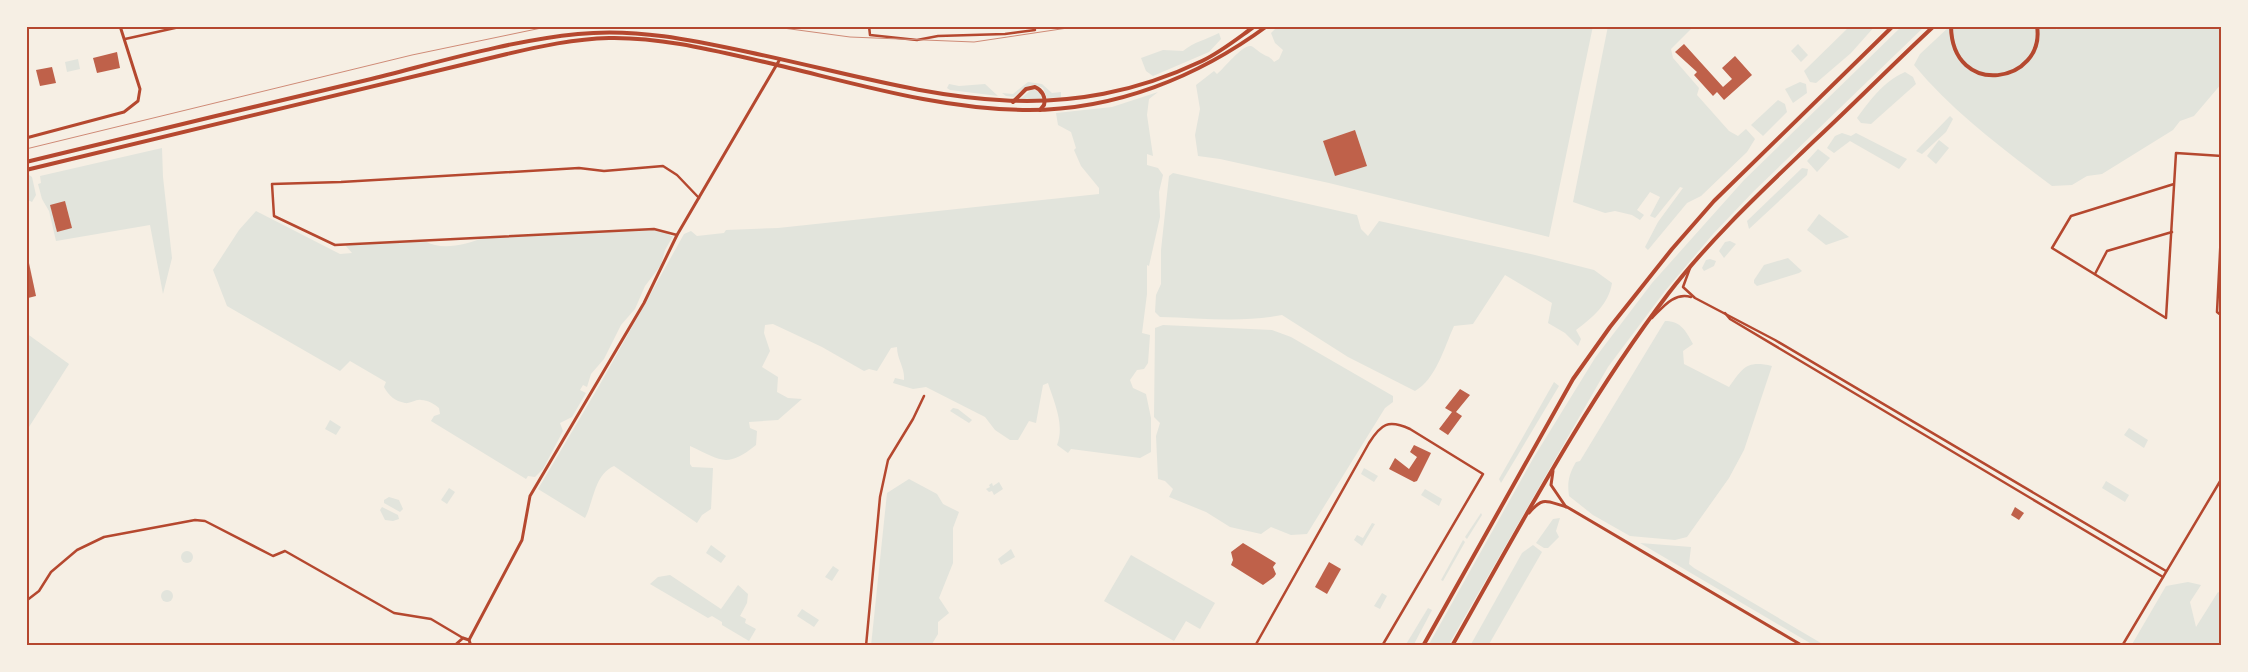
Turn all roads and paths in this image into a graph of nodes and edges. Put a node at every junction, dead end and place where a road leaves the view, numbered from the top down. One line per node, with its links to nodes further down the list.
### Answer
1 (120, 26): 12 (street)
2 (184, 26): 12 (street)
3 (869, 26): 10 (street)
4 (1255, 26): 19 (main road)
5 (1267, 26): 20 (main road)
6 (1893, 26): 52 (main road)
7 (1934, 26): 31 (main road)
8 (1951, 26): 9 (main road)
9 (2037, 26)
10 (1034, 30)
11 (627, 33): 13 (main road); 14 (main road); 16 (main road)
12 (124, 39): 21 (street)
13 (628, 39): 15 (main road); 17 (main road)
14 (781, 58): 15 (street); 18 (main road)
15 (777, 65): 20 (main road); 26 (street)
16 (306, 94): 17 (main road); 23 (main road)
17 (308, 102): 24 (main road)
18 (1013, 102): 19 (main road); 19 (main road)
19 (1045, 102): 20 (main road)
20 (1040, 110)
21 (26, 138)
22 (2222, 156): 25 (street)
23 (26, 162)
24 (26, 170)
25 (2174, 184): 28 (street); 32 (street)
26 (699, 198): 29 (street); 29 (street)
27 (2222, 213): 30 (street)
28 (2172, 232): 32 (street); 32 (street)
29 (677, 235): 46 (street)
30 (2221, 250): 35 (street)
31 (1692, 265): 33 (street); 36 (main road)
32 (2094, 274)
33 (1695, 298): 34 (street); 36 (street)
34 (1724, 312): 42 (street); 43 (street)
35 (2222, 316)
36 (1649, 321): 38 (main road)
37 (924, 396): 49 (street)
38 (1554, 466): 40 (street); 41 (main road)
39 (2222, 478): 42 (street)
40 (1566, 508): 41 (street); 54 (street)
41 (1525, 517): 53 (main road)
42 (2166, 571): 43 (street)
43 (2163, 577): 55 (street)
44 (26, 602): 45 (street)
45 (463, 638): 46 (street); 47 (street)
46 (469, 640): 48 (street)
47 (454, 646)
48 (472, 646)
49 (866, 646)
50 (1254, 646): 51 (street)
51 (1382, 646)
52 (1423, 646)
53 (1452, 646)
54 (1803, 646)
55 (2122, 646)

